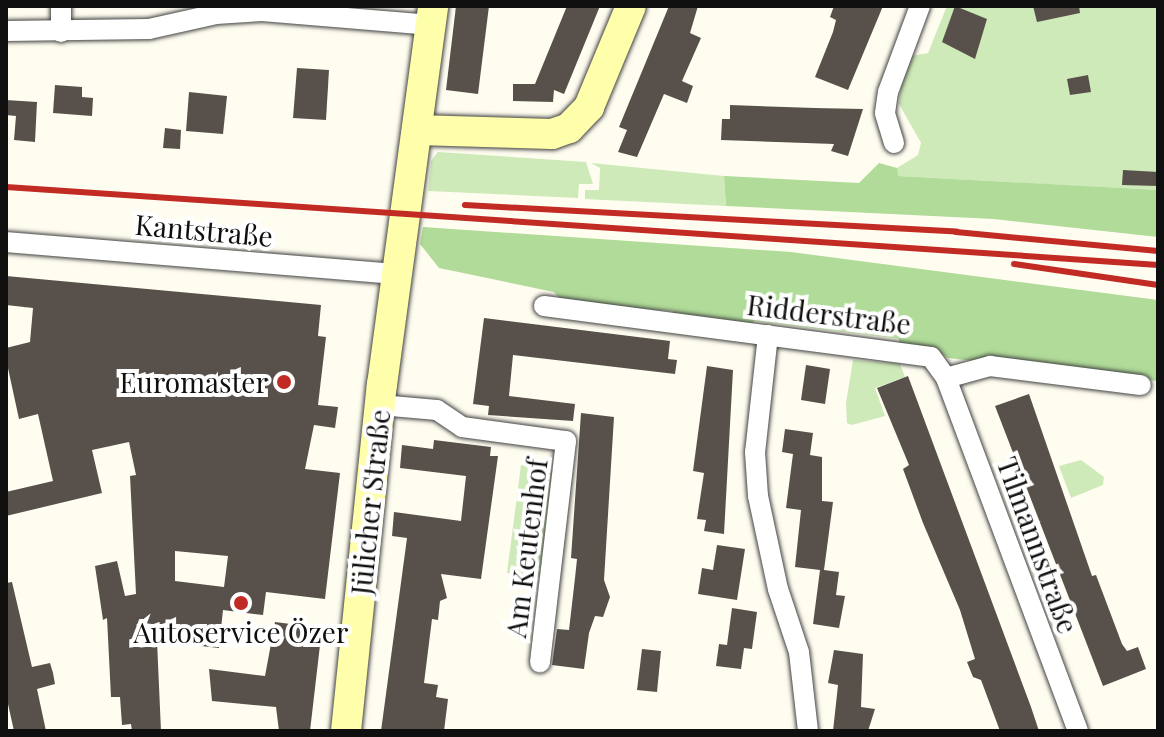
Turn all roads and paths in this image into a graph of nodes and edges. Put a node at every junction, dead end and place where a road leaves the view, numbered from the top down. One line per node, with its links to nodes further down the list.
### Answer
1 (61, 6): 6 (street)
2 (631, 6): 7 (main road)
3 (920, 6): 8 (street)
4 (432, 16): 6 (street); 7 (main road, Jülicher Straße)
5 (6, 31): 6 (street)
6 (61, 32)
7 (417, 130): 10 (main road, Jülicher Straße)
8 (894, 143)
9 (6, 242): 10 (street, Kantstraße)
10 (398, 274): 15 (main road, Jülicher Straße)
11 (544, 306): 12 (street, Ridderstraße)
12 (768, 335): 13 (street, Ridderstraße); 18 (street)
13 (946, 378): 14 (street); 19 (street, Tilmannstraße)
14 (1141, 385)
15 (380, 405): 16 (street, Am Keutenhof); 17 (main road, Jülicher Straße)
16 (540, 662)
17 (346, 731)
18 (808, 731)
19 (1078, 731)

